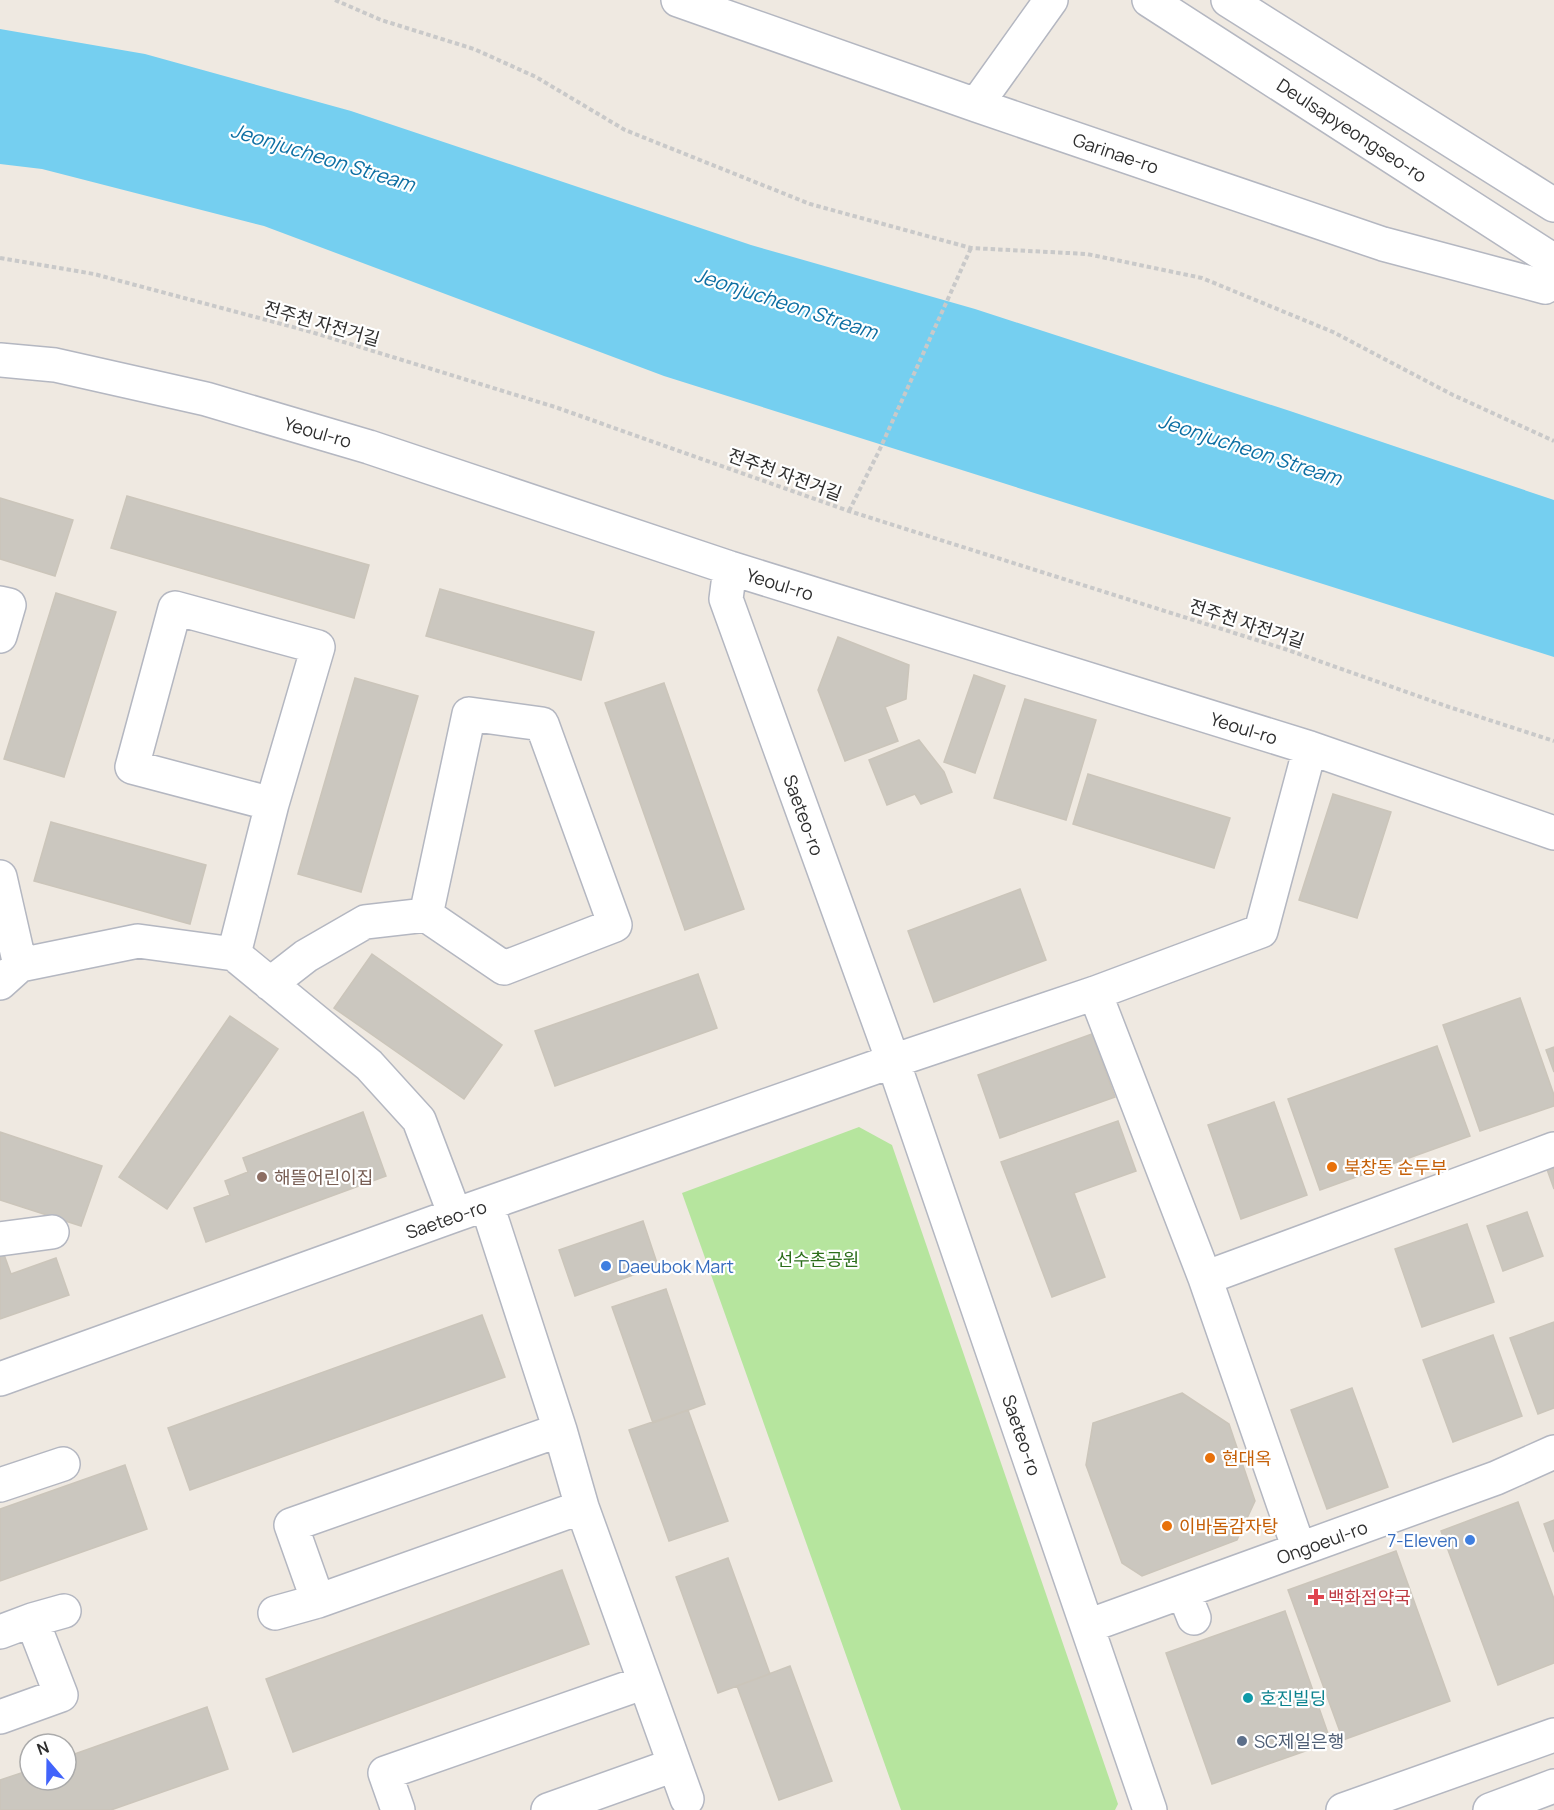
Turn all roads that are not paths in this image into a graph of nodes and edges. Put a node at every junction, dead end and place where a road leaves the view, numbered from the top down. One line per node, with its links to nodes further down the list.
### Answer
1 (678, 0): 5 (street, Garinae-ro)
2 (1051, 0): 5 (street)
3 (1149, 0): 7 (street, Deulsapyeongseo-ro)
4 (1228, 0): 6 (street)
5 (976, 105): 8 (street, Garinae-ro)
6 (1550, 191)
7 (1554, 261)
8 (1554, 276)
9 (0, 360): 10 (street, Yeoul-ro)
10 (730, 568): 13 (street, Yeoul-ro); 22 (street, Saeteo-ro)
11 (0, 603): 12 (street)
12 (0, 636)
13 (1310, 748): 15 (street, Yeoul-ro); 21 (street, Saeteo-ro)
14 (272, 804): 14 (street); 18 (street)
15 (1554, 833)
16 (0, 877): 19 (street)
17 (426, 915): 17 (street); 20 (street)
18 (234, 954): 19 (street); 20 (street)
19 (10, 974)
20 (270, 984): 25 (street)
21 (1095, 993): 22 (street, Saeteo-ro); 28 (street)
22 (893, 1061): 24 (street, Saeteo-ro); 40 (street, Saeteo-ro)
23 (1554, 1149): 28 (street)
24 (487, 1205): 25 (street, Saeteo-ro); 30 (street)
25 (455, 1215): 29 (street, Saeteo-ro)
26 (52, 1232): 27 (street)
27 (0, 1239)
28 (1205, 1278): 35 (street)
29 (0, 1379)
30 (560, 1430): 34 (street); 36 (street)
31 (1554, 1452): 35 (street, Ongoeul-ro)
32 (63, 1464): 33 (street)
33 (0, 1485)
34 (582, 1507): 36 (street); 42 (street)
35 (1299, 1549): 40 (street, Ongoeul-ro)
36 (318, 1601): 38 (street)
37 (64, 1611): 39 (street)
38 (275, 1613)
39 (32, 1620): 41 (street); 43 (street)
40 (1088, 1626): 50 (street, Saeteo-ro)
41 (0, 1632)
42 (645, 1682): 45 (street); 48 (street)
43 (0, 1717)
44 (1554, 1735): 51 (street)
45 (674, 1765): 47 (street); 49 (street)
46 (1554, 1786): 52 (street)
47 (687, 1799)
48 (398, 1810)
49 (548, 1810)
50 (1150, 1810)
51 (1343, 1810)
52 (1490, 1810)

